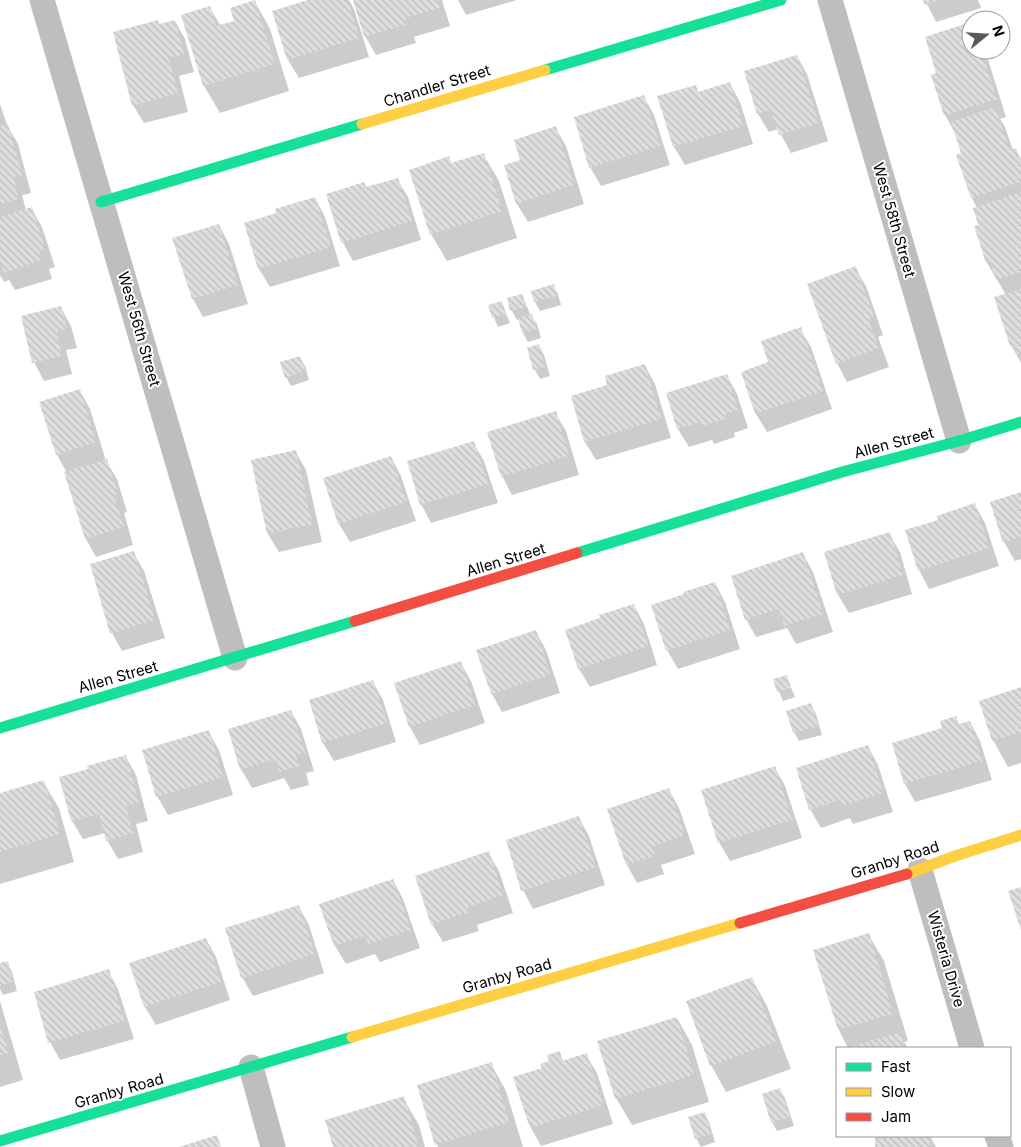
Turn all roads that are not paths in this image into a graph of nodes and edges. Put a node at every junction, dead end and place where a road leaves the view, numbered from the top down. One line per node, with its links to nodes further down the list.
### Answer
1 (42, 0): 4 (street, West 56th Street)
2 (781, 0): 4 (street, Chandler Street)
3 (830, 0): 6 (street, West 58th Street)
4 (101, 202): 7 (street, West 56th Street)
5 (1021, 422): 6 (street, Allen Street)
6 (959, 441): 7 (street, Allen Street)
7 (235, 658): 8 (street, Allen Street)
8 (0, 728)
9 (1021, 835): 10 (street, Granby Road)
10 (920, 870): 11 (street, Wisteria Drive); 12 (street, Granby Road)
11 (972, 1047)
12 (251, 1067): 13 (street, Granby Road); 14 (street)
13 (0, 1141)
14 (273, 1147)

